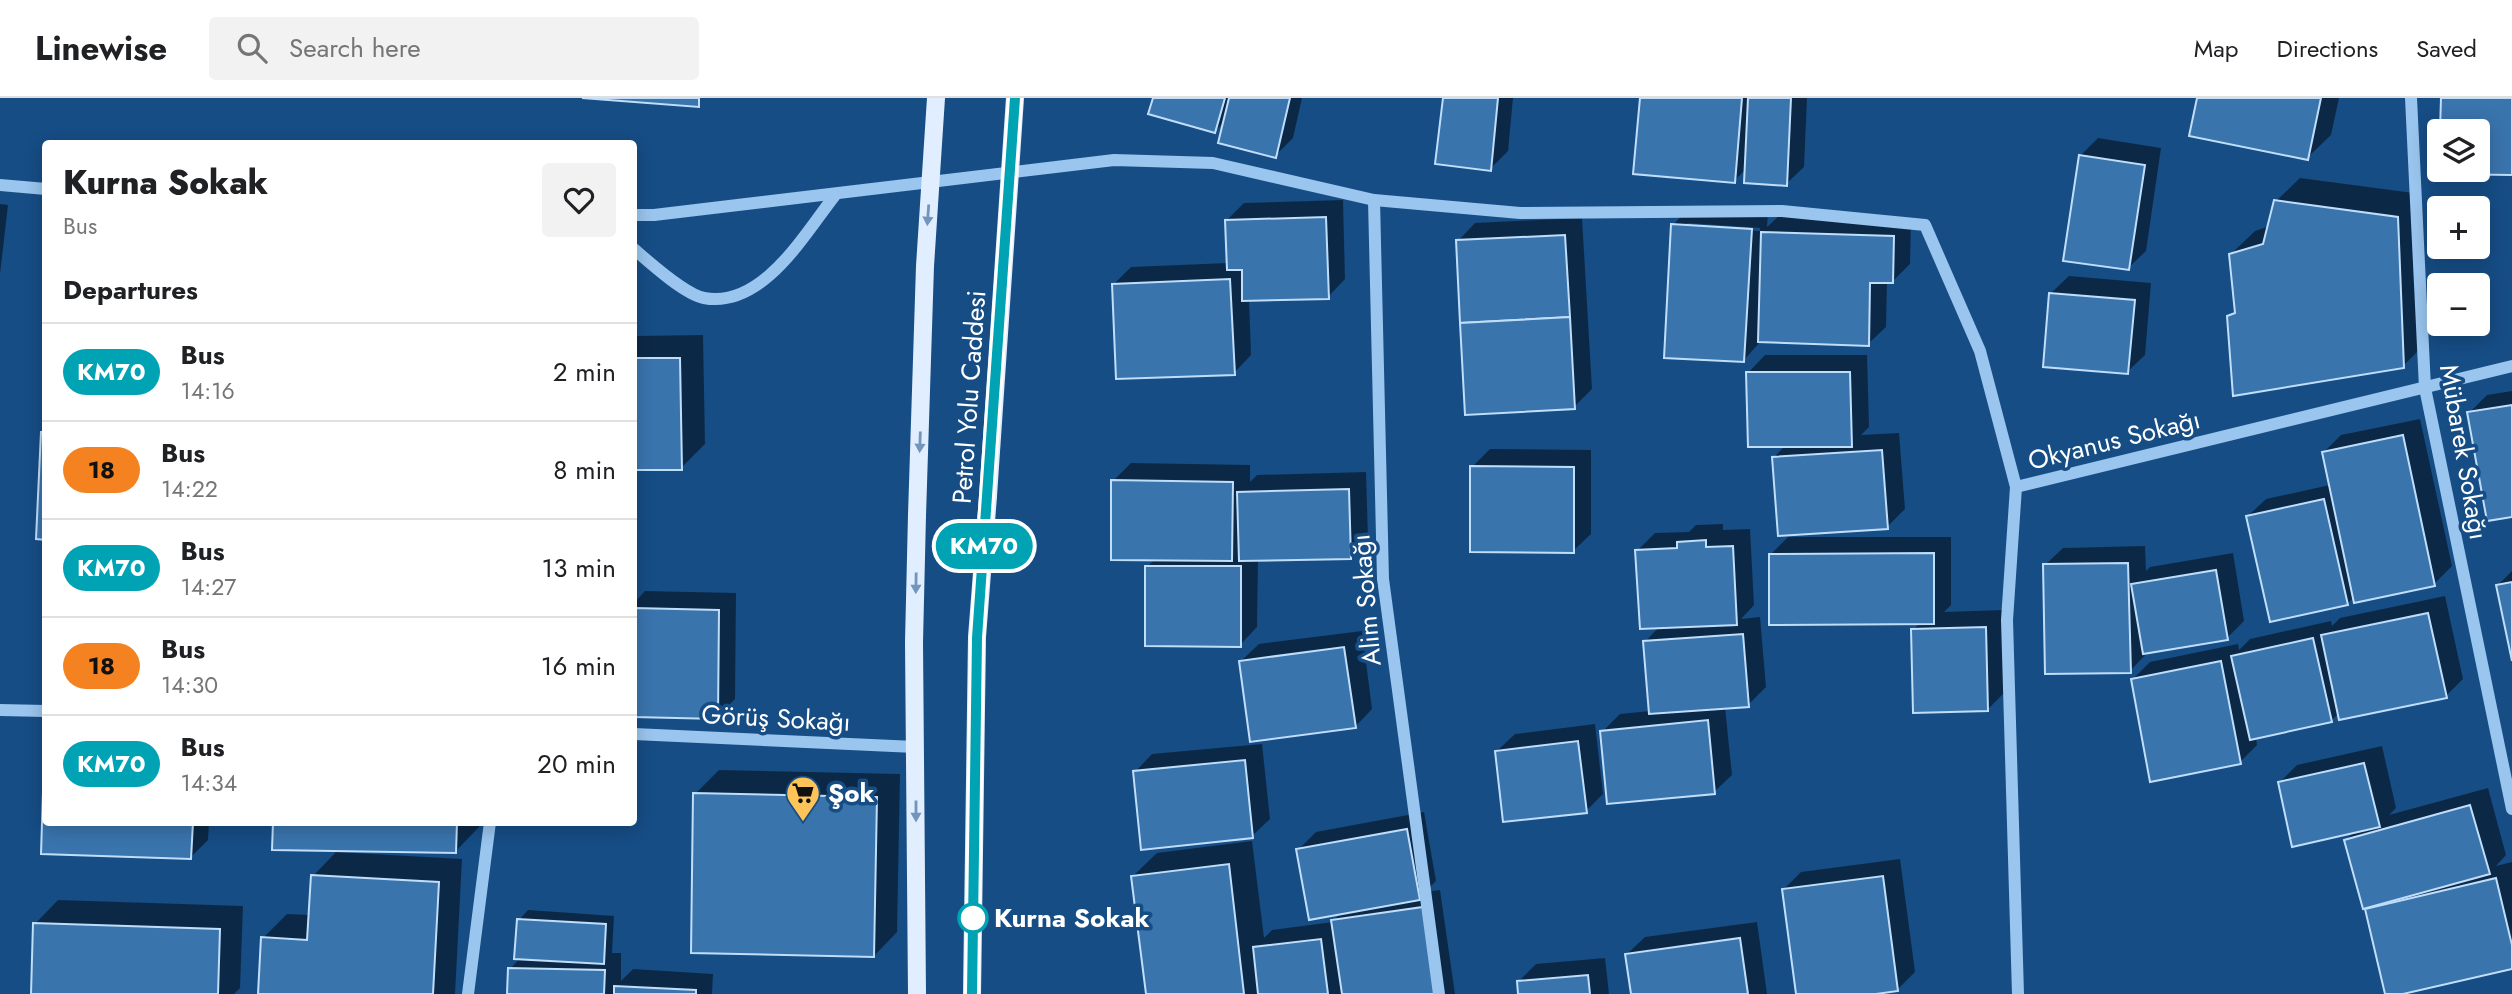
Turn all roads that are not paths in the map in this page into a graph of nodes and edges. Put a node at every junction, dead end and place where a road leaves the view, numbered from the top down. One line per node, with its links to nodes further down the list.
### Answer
1 (936, 98): 16 (main road, Petrol Yolu Caddesi, one-way to 16, bridge)
2 (1015, 98): 21 (main road, Petrol Yolu Caddesi, bridge)
3 (2411, 98): 11 (street, Mübarek Sokağı)
4 (0, 184): 5 (street)
5 (42, 189)
6 (836, 194): 7 (street); 8 (street); 9 (street)
7 (1374, 200): 12 (street); 22 (street, Alim Sokağı)
8 (637, 215)
9 (637, 252)
10 (2512, 366): 11 (street, Okyanus Sokağı)
11 (2425, 388): 12 (street, Okyanus Sokağı); 17 (street, Mübarek Sokağı)
12 (2015, 488): 23 (street, Okyanus Sokağı)
13 (0, 710): 14 (street)
14 (42, 711)
15 (637, 734): 16 (street, Görüş Sokağı)
16 (915, 747): 20 (main road, Petrol Yolu Caddesi, one-way to 20)
17 (2512, 809)
18 (489, 826): 19 (street)
19 (468, 994)
20 (917, 994)
21 (972, 994)
22 (1439, 994)
23 (2018, 994)

